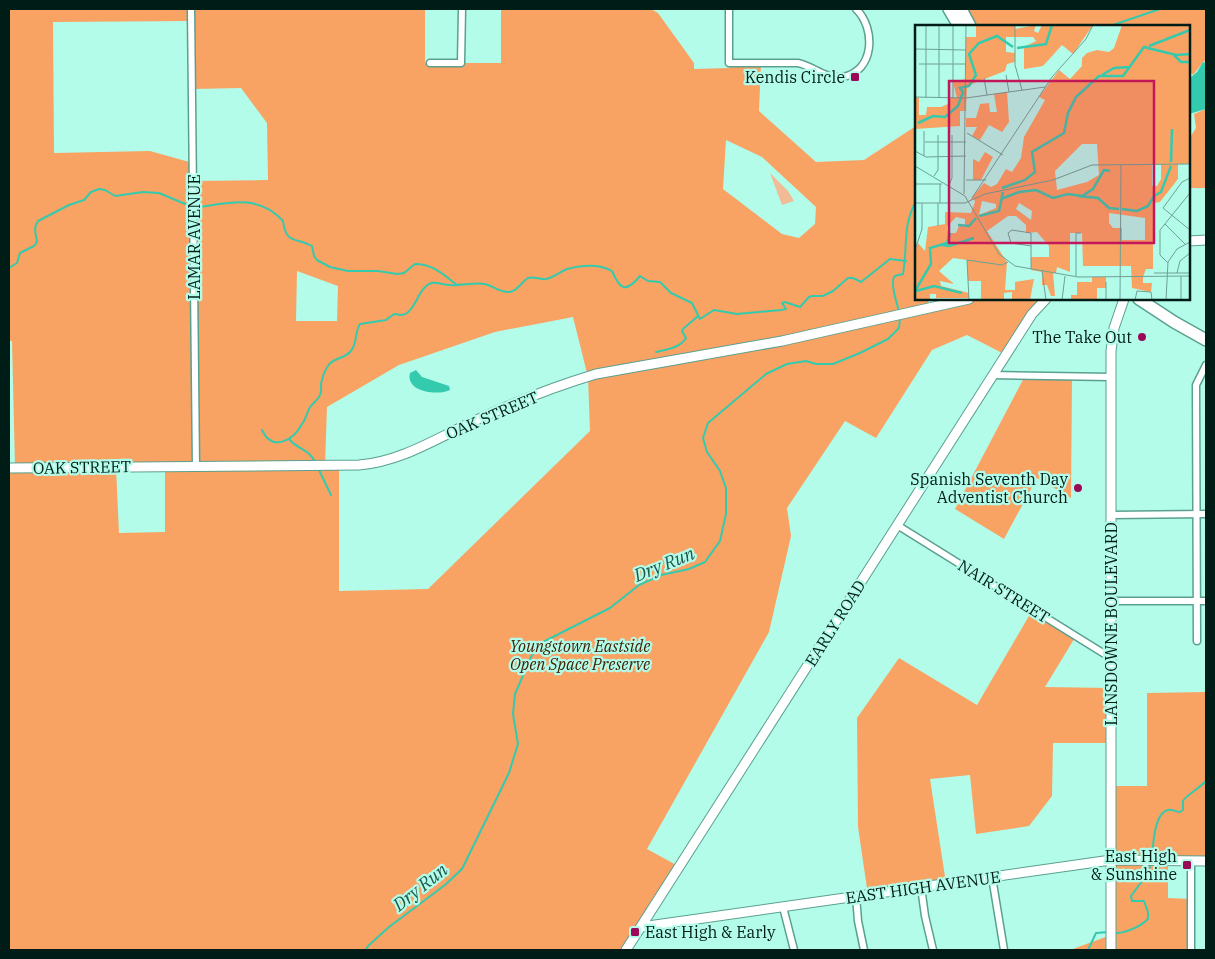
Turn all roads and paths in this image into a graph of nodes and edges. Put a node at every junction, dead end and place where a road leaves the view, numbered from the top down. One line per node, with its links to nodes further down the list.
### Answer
1 (191, 9): 20 (street, LAMAR AVENUE)
2 (462, 9): 9 (street)
3 (730, 9): 4 (street)
4 (856, 9)
5 (949, 9): 7 (highway)
6 (961, 9): 8 (highway)
7 (958, 25)
8 (969, 25)
9 (430, 64)
10 (1190, 240): 11 (street)
11 (1206, 240)
12 (965, 300): 20 (street, OAK STREET)
13 (1045, 300): 18 (street, EARLY ROAD)
14 (1124, 300): 19 (street, LANSDOWNE BOULEVARD)
15 (1141, 300): 16 (highway)
16 (1206, 340)
17 (1206, 365): 22 (street)
18 (992, 376): 19 (street); 25 (street, EARLY ROAD)
19 (1111, 377): 24 (street, LANSDOWNE BOULEVARD)
20 (196, 466): 21 (street, OAK STREET)
21 (9, 468)
22 (1196, 514): 23 (street); 24 (street); 27 (street)
23 (1206, 514)
24 (1111, 515): 26 (street, LANSDOWNE BOULEVARD)
25 (897, 525): 30 (street, NAIR STREET); 38 (street, EARLY ROAD)
26 (1111, 601): 27 (street); 30 (street, LANSDOWNE BOULEVARD)
27 (1196, 601): 28 (street); 29 (street)
28 (1206, 601)
29 (1197, 641)
30 (1111, 658): 31 (street, LANSDOWNE BOULEVARD)
31 (1111, 860): 32 (street, EAST HIGH AVENUE); 34 (street, EAST HIGH AVENUE); 44 (street, LANSDOWNE BOULEVARD)
32 (1191, 860): 33 (street, EAST HIGH AVENUE); 45 (street)
33 (1206, 861)
34 (992, 877): 35 (street, EAST HIGH AVENUE); 43 (street)
35 (921, 887): 36 (street, EAST HIGH AVENUE); 42 (street)
36 (856, 896): 37 (street, EAST HIGH AVENUE); 41 (street)
37 (783, 907): 38 (street, EAST HIGH AVENUE); 40 (street)
38 (641, 928): 39 (street, EARLY ROAD)
39 (626, 950)
40 (794, 950)
41 (864, 950)
42 (933, 950)
43 (1004, 950)
44 (1111, 950)
45 (1191, 950)

